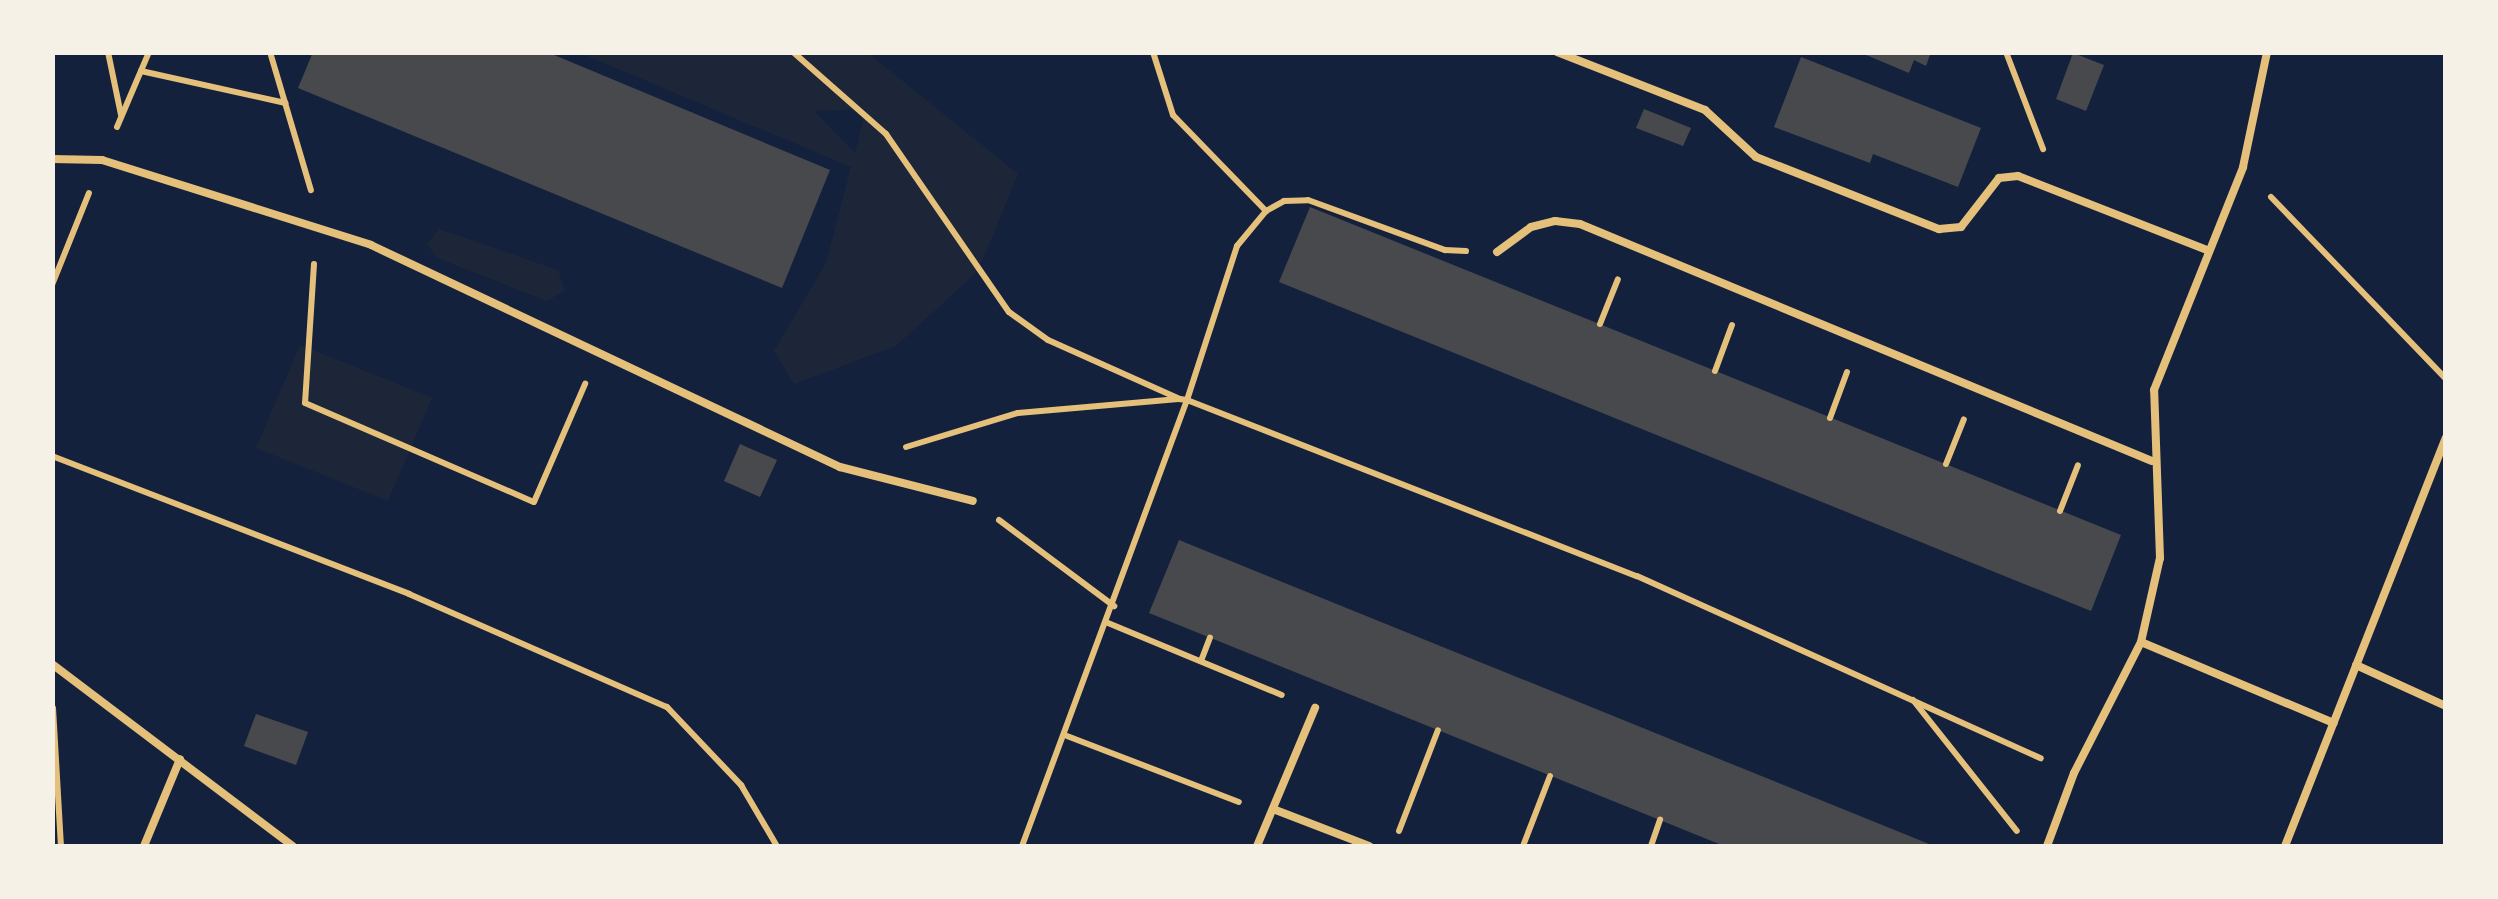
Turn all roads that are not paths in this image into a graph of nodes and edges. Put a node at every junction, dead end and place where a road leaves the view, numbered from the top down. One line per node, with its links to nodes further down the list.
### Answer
1 (1557, 52): 4 (lane)
2 (2267, 52): 4 (lane)
3 (52, 159): 8 (lane)
4 (2209, 251): 7 (lane)
5 (1497, 252): 7 (lane)
6 (2446, 438): 11 (lane)
7 (2152, 461): 9 (lane)
8 (973, 500)
9 (2141, 642): 14 (lane); 21 (lane)
10 (52, 664): 15 (lane)
11 (2356, 665): 12 (lane); 14 (lane)
12 (2446, 706)
13 (1315, 708): 16 (lane)
14 (2334, 723): 22 (lane)
15 (180, 759): 17 (lane); 18 (lane)
16 (1273, 808): 19 (lane); 20 (lane)
17 (144, 846)
18 (292, 846)
19 (1257, 846)
20 (1369, 846)
21 (2047, 846)
22 (2285, 846)

